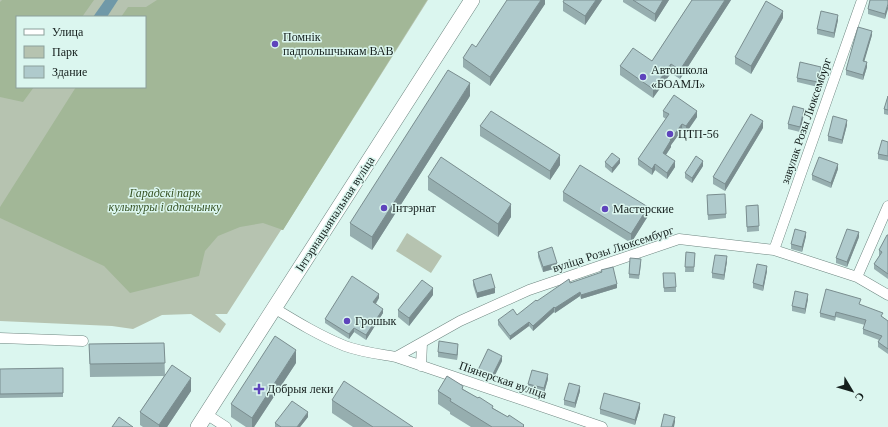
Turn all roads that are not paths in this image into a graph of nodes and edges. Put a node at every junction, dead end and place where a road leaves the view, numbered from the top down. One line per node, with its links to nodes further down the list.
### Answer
1 (472, 0): 7 (main road, Інтэрнацыянальная вуліца)
2 (862, 0): 4 (street, завулак Розы Люксембург)
3 (888, 206): 5 (street)
4 (774, 250): 5 (street, вуліца Розы Люксембург); 10 (street, вуліца Розы Люксембург)
5 (858, 277): 6 (street, вуліца Розы Люксембург)
6 (888, 295)
7 (274, 308): 11 (street, Піянерская вуліца); 13 (main road, Інтэрнацыянальная вуліца)
8 (0, 338): 9 (street)
9 (83, 341)
10 (422, 343): 11 (street, вуліца Розы Люксембург); 12 (street)
11 (396, 357): 12 (street, Піянерская вуліца)
12 (421, 366): 16 (street, Піянерская вуліца)
13 (206, 414): 14 (main road, Інтэрнацыянальная вуліца); 15 (street)
14 (198, 427)
15 (226, 427)
16 (602, 427)

